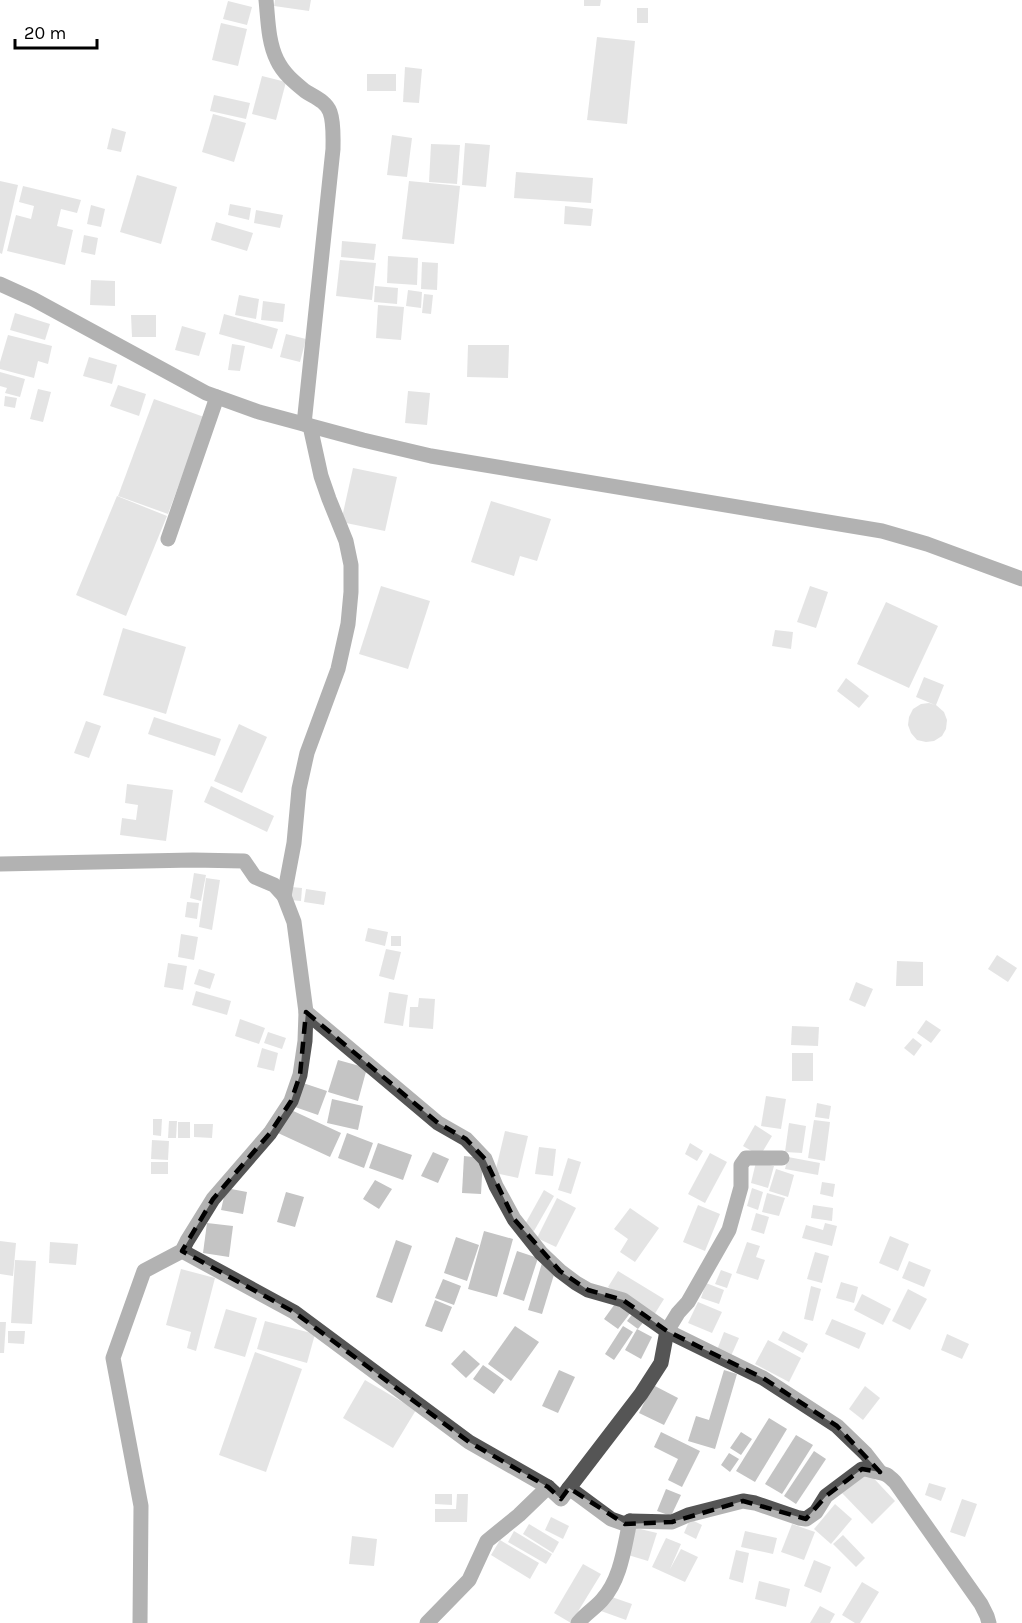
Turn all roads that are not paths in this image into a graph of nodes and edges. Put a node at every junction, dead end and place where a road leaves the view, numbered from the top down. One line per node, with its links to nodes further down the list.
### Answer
1 (266, 0): 4 (street)
2 (0, 284): 3 (street)
3 (217, 397): 4 (street); 5 (street)
4 (307, 425): 6 (street); 8 (street)
5 (168, 539)
6 (1022, 579)
7 (0, 864): 8 (street)
8 (284, 896): 9 (street)
9 (306, 1012): 11 (street); 12 (street)
10 (782, 1158): 12 (street)
11 (183, 1251): 14 (street); 17 (street)
12 (667, 1331): 13 (street); 15 (street)
13 (880, 1472): 16 (street); 20 (street)
14 (548, 1487): 15 (street); 18 (street)
15 (569, 1488): 16 (street)
16 (630, 1521): 19 (street)
17 (140, 1623)
18 (427, 1623)
19 (579, 1623)
20 (989, 1623)

